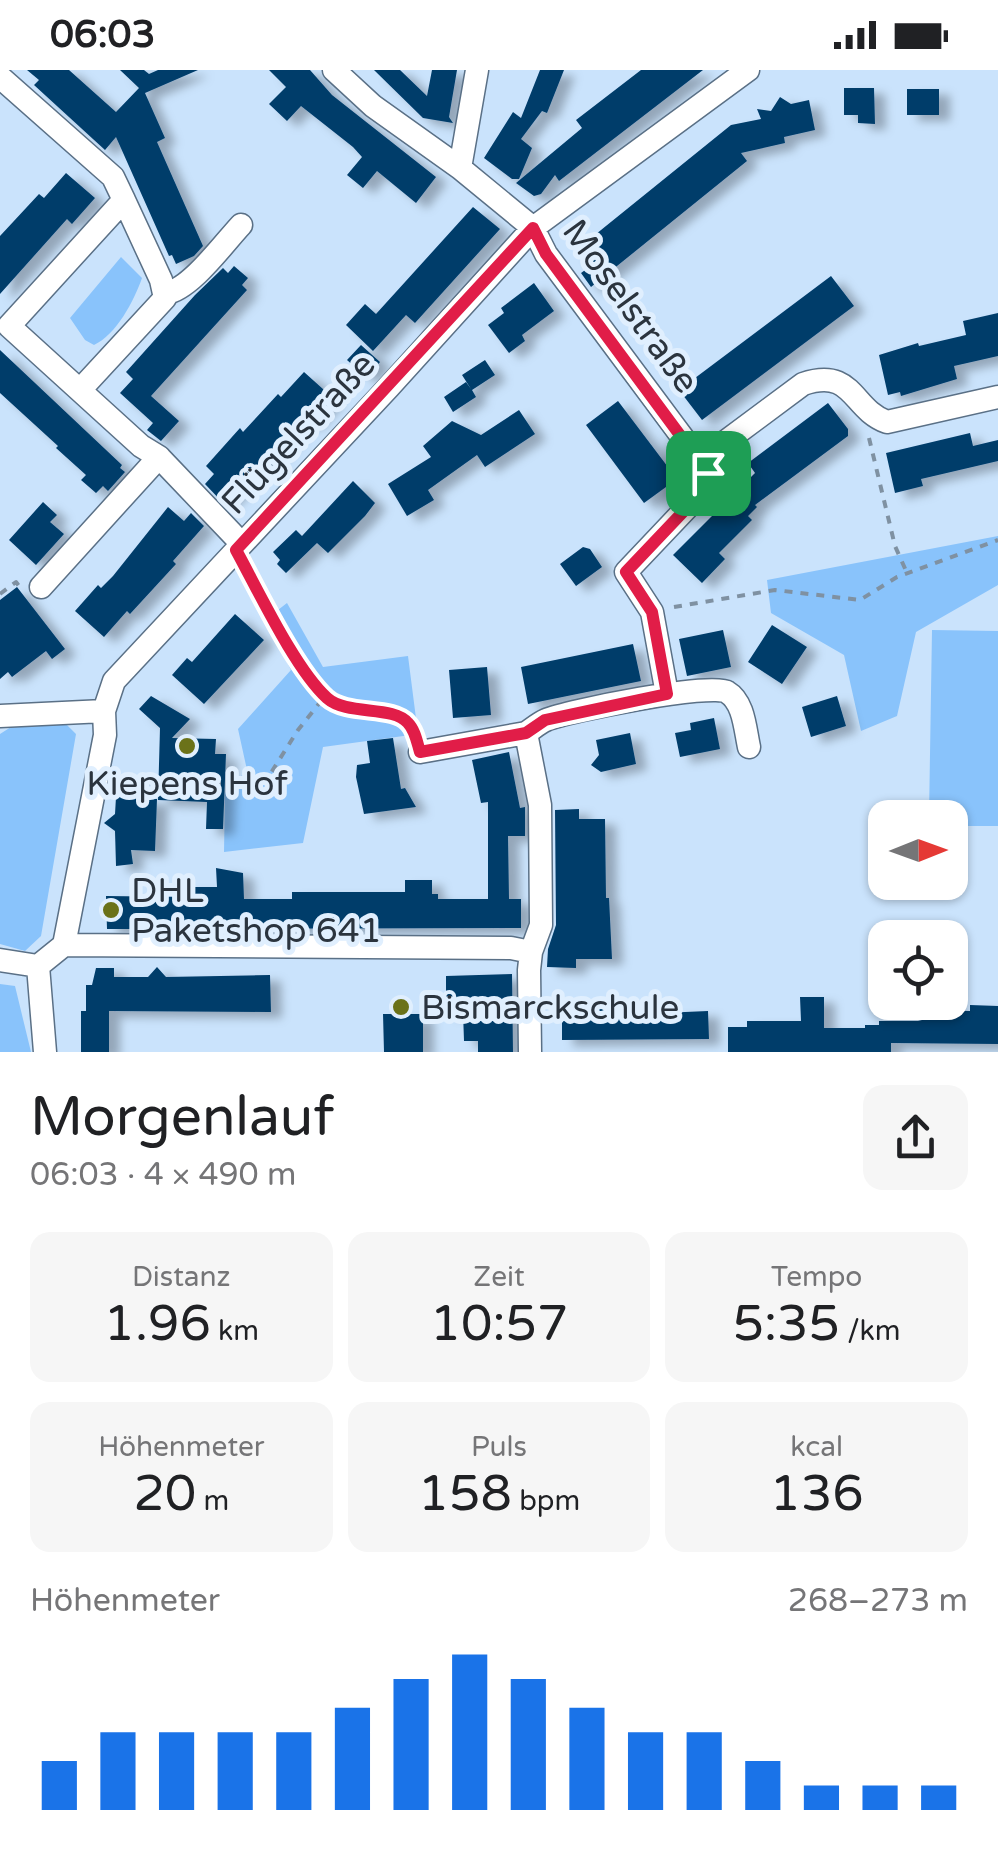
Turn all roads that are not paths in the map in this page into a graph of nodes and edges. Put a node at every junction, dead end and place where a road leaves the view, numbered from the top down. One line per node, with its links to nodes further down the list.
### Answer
1 (334, 70): 5 (street, Moselstraße)
2 (477, 70): 5 (street)
3 (748, 70): 8 (street, Flügelstraße)
4 (0, 78): 6 (street)
5 (460, 168): 8 (street, Moselstraße)
6 (124, 200): 9 (street); 10 (street)
7 (241, 225): 9 (street)
8 (533, 228): 14 (street, Moselstraße); 15 (street, Flügelstraße)
9 (166, 293): 11 (street)
10 (5, 329): 11 (street)
11 (80, 390): 13 (street)
12 (998, 397): 14 (street)
13 (159, 457): 15 (street); 16 (street)
14 (708, 473): 17 (street)
15 (239, 547): 18 (street, Flügelstraße)
16 (41, 587)
17 (667, 694): 20 (street); 21 (street)
18 (104, 710): 19 (street); 23 (street, Flügelstraße)
19 (0, 716)
20 (526, 733): 22 (street); 24 (street)
21 (749, 748)
22 (420, 752)
23 (64, 945): 24 (street); 26 (street)
24 (530, 952): 28 (street)
25 (0, 960): 26 (street)
26 (38, 966): 27 (street)
27 (45, 1052)
28 (530, 1052)

